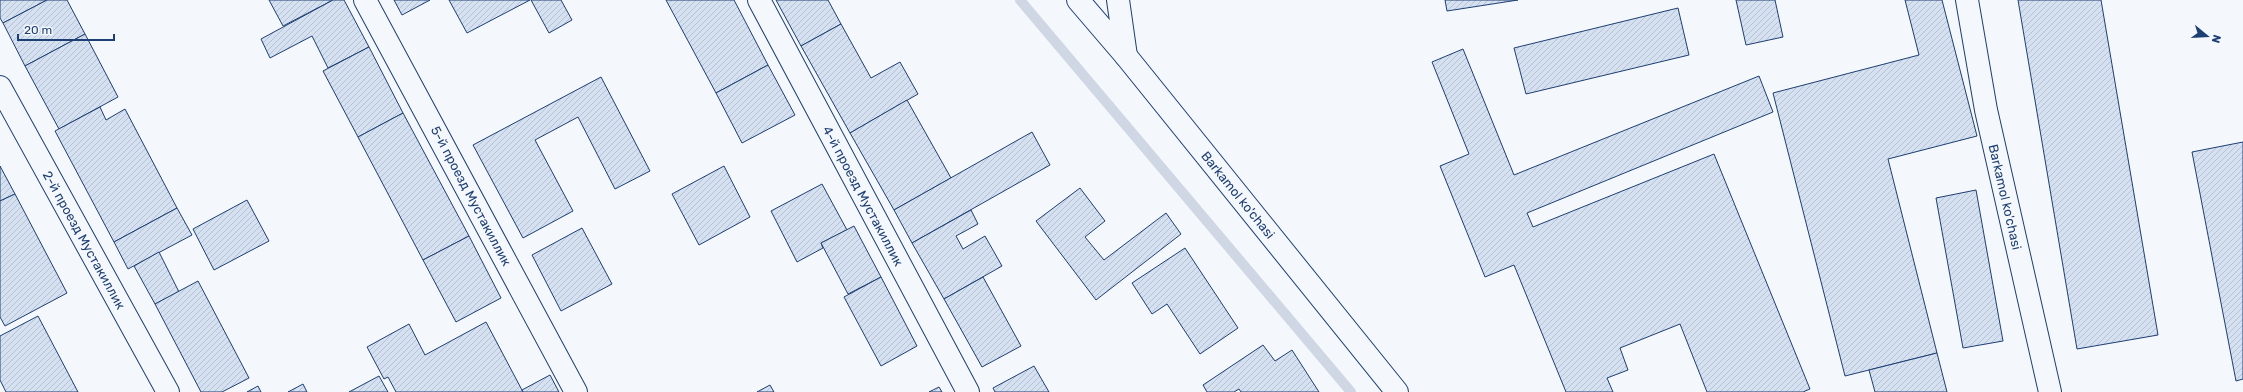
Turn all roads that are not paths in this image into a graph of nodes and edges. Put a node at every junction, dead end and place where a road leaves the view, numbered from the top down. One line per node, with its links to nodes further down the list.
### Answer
1 (365, 0): 9 (street, 5-й проезд Мустакиллик)
2 (759, 0): 10 (street, 4-й проезд Мустакиллик)
3 (1078, 0): 6 (street, Barkamol ko'chasi)
4 (1118, 0): 6 (street)
5 (1967, 0): 12 (street, Barkamol ko'chasi)
6 (1126, 56): 11 (street, Barkamol ko'chasi)
7 (0, 87): 8 (street, 2-й проезд Мустакиллик)
8 (168, 392)
9 (576, 392)
10 (968, 392)
11 (1397, 392)
12 (2050, 392)

